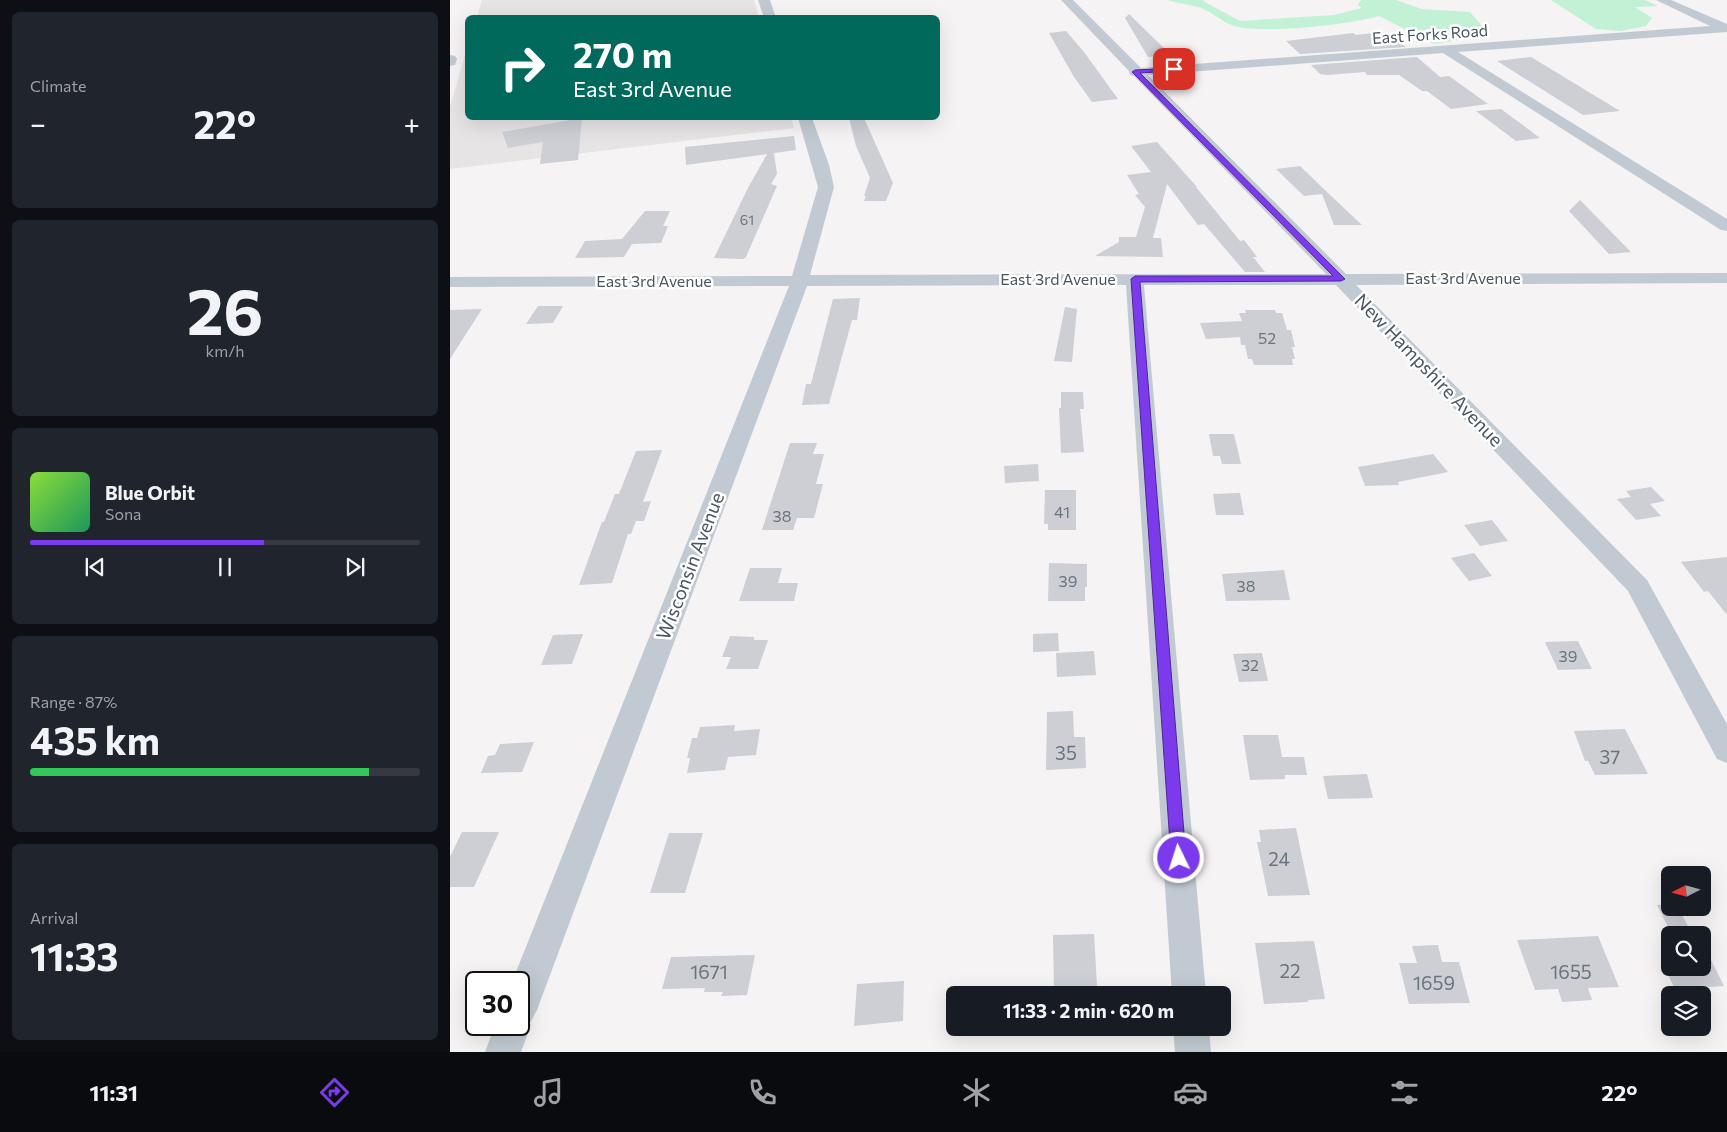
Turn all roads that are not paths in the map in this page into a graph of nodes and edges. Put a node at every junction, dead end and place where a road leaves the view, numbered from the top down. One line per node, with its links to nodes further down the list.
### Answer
1 (764, 0): 4 (street)
2 (1067, 0): 7 (street, New Hampshire Avenue)
3 (1662, 0): 5 (street)
4 (769, 15)
5 (1727, 29): 6 (street, East Forks Road)
6 (1445, 50): 7 (street, East Forks Road); 9 (street)
7 (1135, 72): 12 (street, New Hampshire Avenue)
8 (806, 120): 13 (street, Wisconsin Avenue)
9 (1727, 226)
10 (1727, 278): 12 (street, East 3rd Avenue)
11 (1135, 279): 12 (street, East 3rd Avenue); 13 (street, East 3rd Avenue); 17 (street)
12 (1341, 279): 15 (street, New Hampshire Avenue)
13 (800, 280): 14 (street, East 3rd Avenue); 16 (street, Wisconsin Avenue)
14 (450, 282)
15 (1727, 751)
16 (530, 981)
17 (1188, 986)
18 (509, 1036): 20 (street)
19 (1192, 1036): 21 (street)
20 (503, 1052)
21 (1193, 1052)

